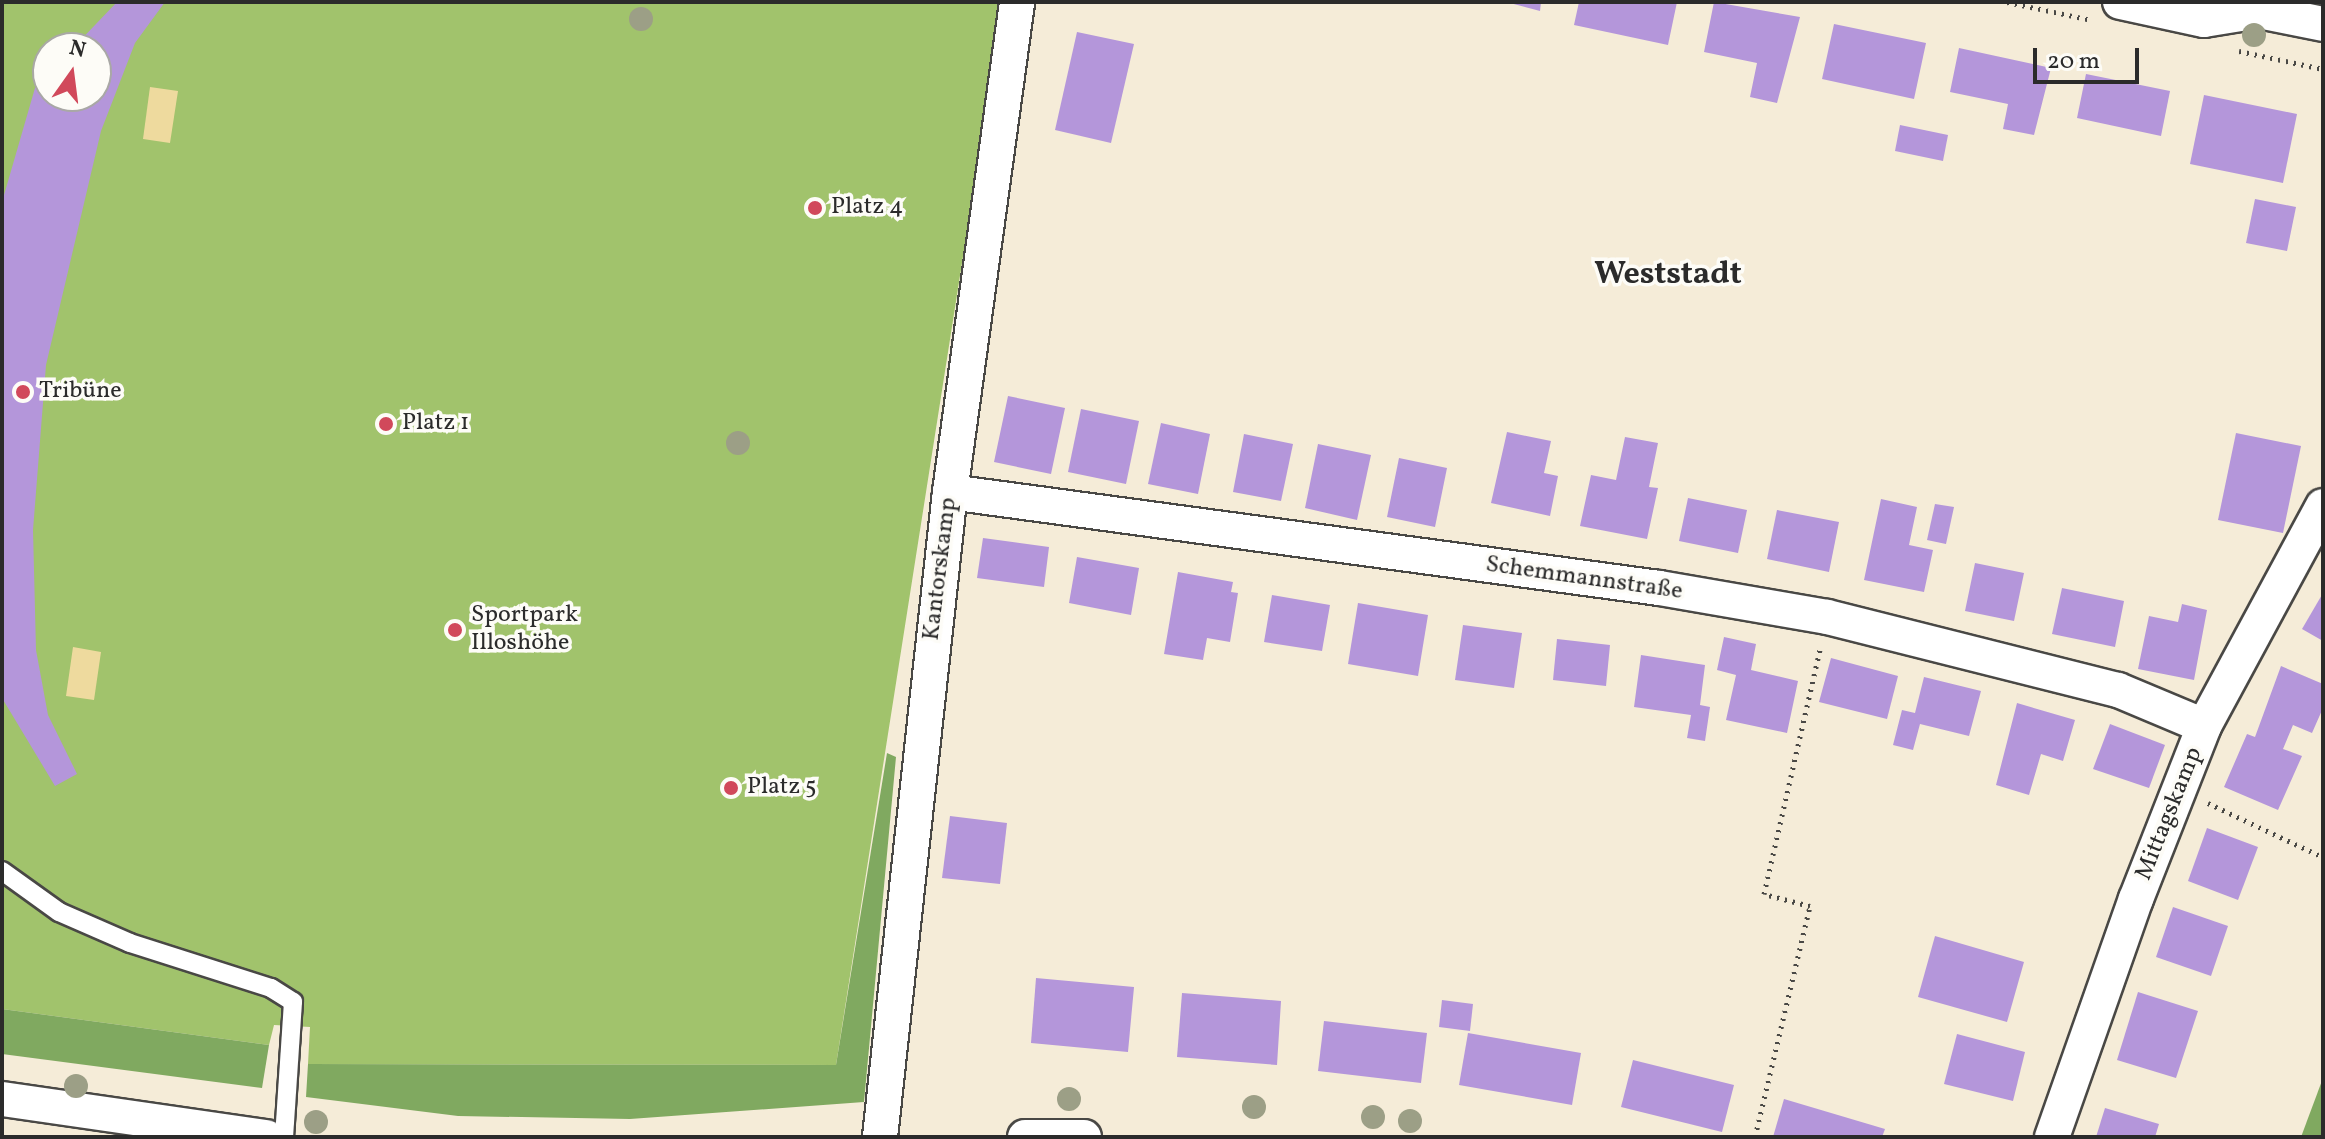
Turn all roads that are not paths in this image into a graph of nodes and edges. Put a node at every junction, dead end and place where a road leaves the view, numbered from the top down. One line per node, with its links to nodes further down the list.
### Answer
1 (1017, 2): 4 (street, Kantorskamp)
2 (2120, 2): 3 (street)
3 (2323, 24)
4 (940, 490): 6 (street, Schemmannstraße); 11 (street, Kantorskamp)
5 (2323, 506): 6 (street, Mittagskamp)
6 (2204, 726): 14 (street, Mittagskamp)
7 (2, 871): 10 (lane)
8 (2, 1099): 9 (street)
9 (266, 1137)
10 (284, 1137)
11 (880, 1137)
12 (1025, 1137): 13 (street)
13 (1084, 1137)
14 (2052, 1137)

